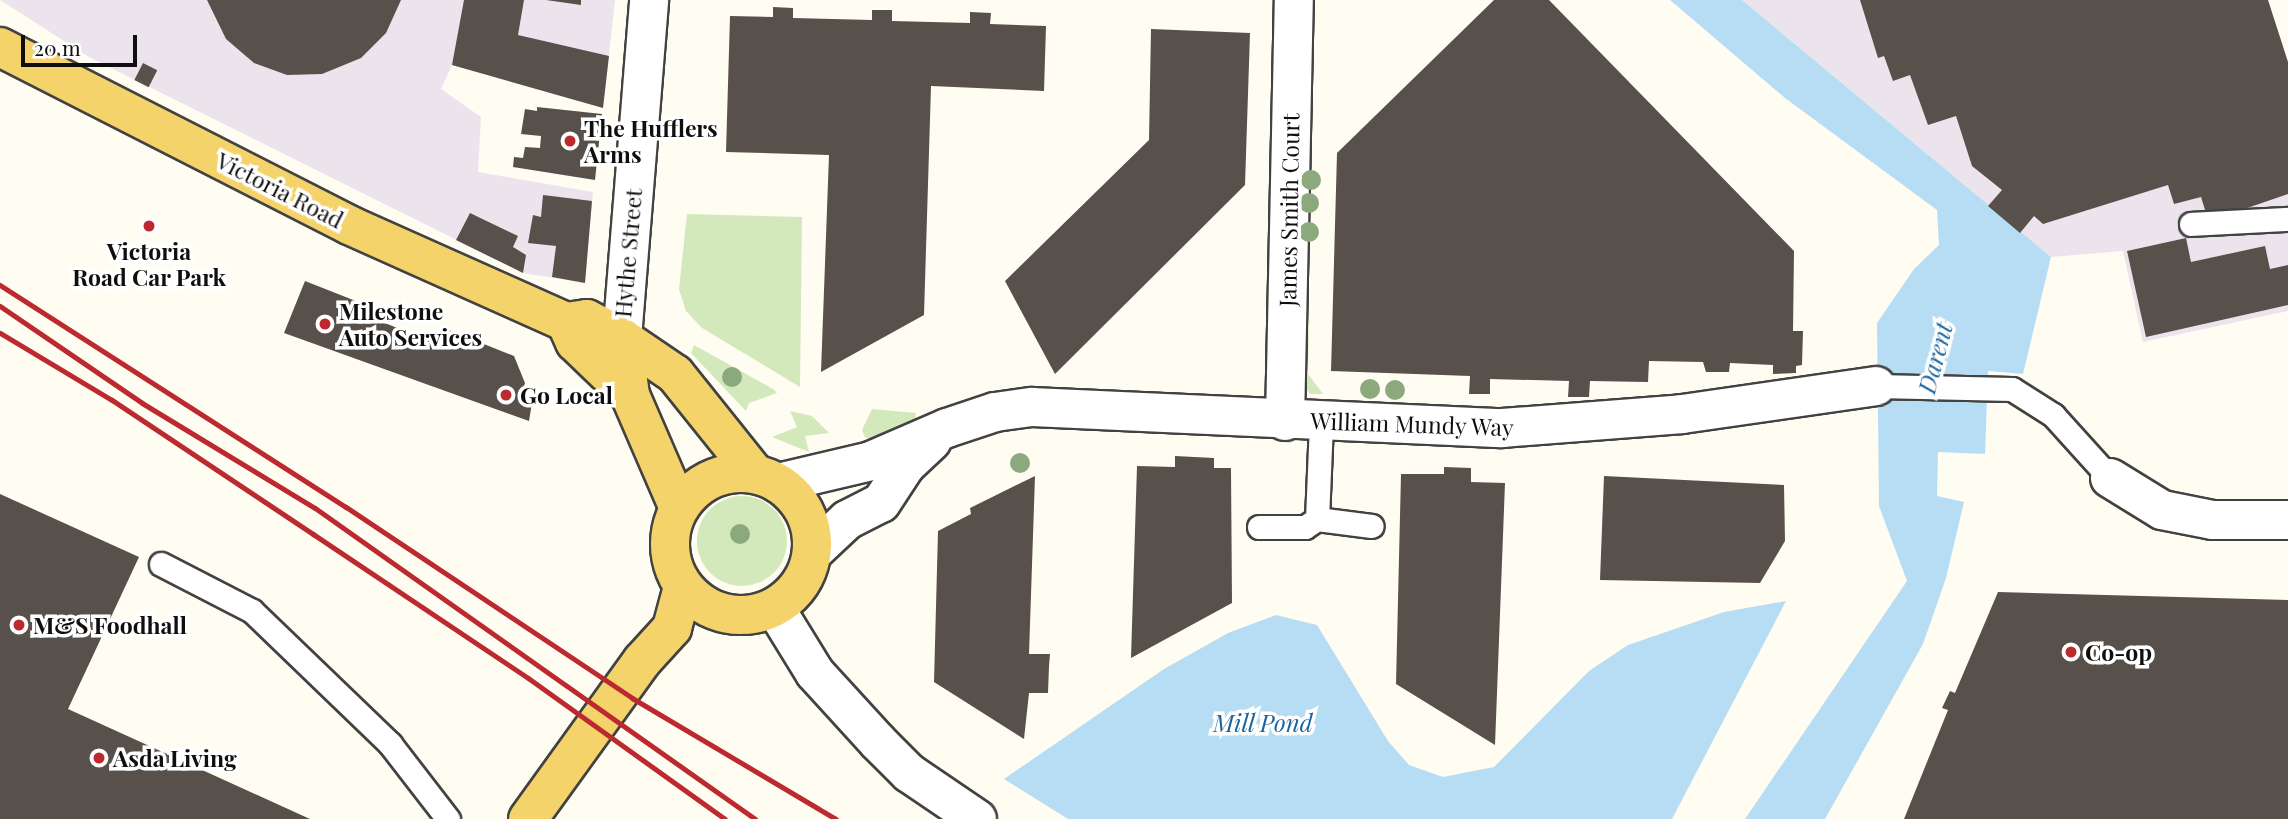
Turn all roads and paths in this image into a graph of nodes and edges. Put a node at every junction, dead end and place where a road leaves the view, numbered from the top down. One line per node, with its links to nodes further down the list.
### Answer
1 (649, 0): 7 (street, Hythe Street)
2 (1294, 0): 10 (street, James Smith Court)
3 (0, 47): 6 (main road, Victoria Road)
4 (2288, 219): 5 (lane)
5 (2191, 224)
6 (566, 322): 7 (main road, Victoria Road); 9 (main road)
7 (622, 338): 9 (main road); 12 (main road, Victoria Road)
8 (1877, 386): 10 (street, William Mundy Way); 13 (lane)
9 (629, 395): 14 (main road)
10 (1303, 421): 11 (street, William Mundy Way); 15 (lane)
11 (947, 428): 12 (street, William Mundy Way); 19 (street, William Mundy Way)
12 (766, 478): 14 (main road); 19 (main road, Victoria Road)
13 (2110, 478): 16 (street)
14 (679, 508): 21 (main road)
15 (1317, 519): 17 (lane); 18 (lane)
16 (2288, 520)
17 (1372, 526)
18 (1259, 527)
19 (812, 554): 22 (main road)
20 (161, 564): 23 (lane)
21 (683, 587): 22 (main road); 24 (main road)
22 (775, 608): 25 (street)
23 (448, 819)
24 (528, 819)
25 (977, 819)

